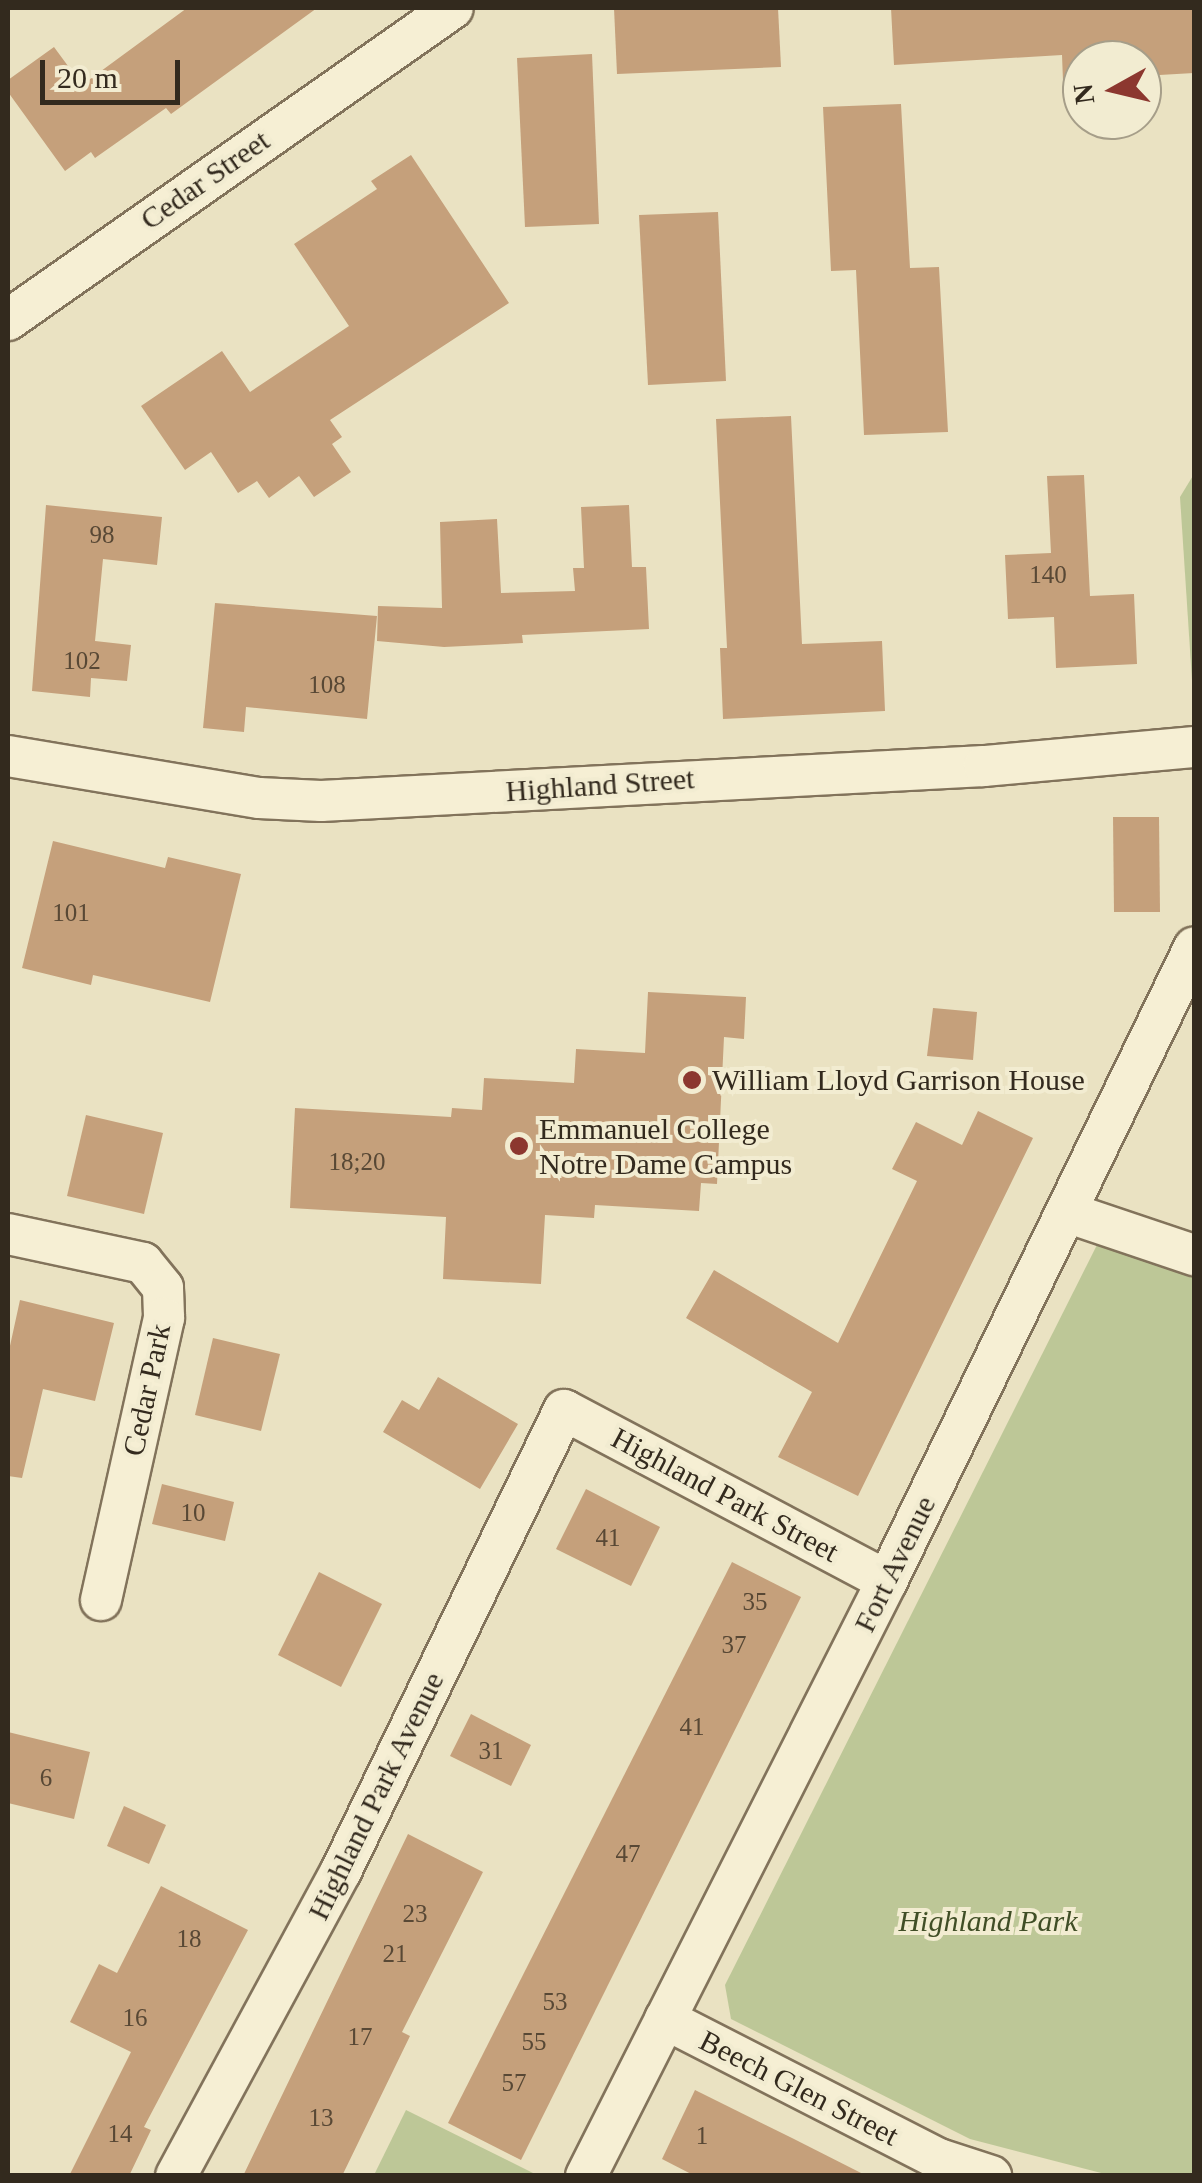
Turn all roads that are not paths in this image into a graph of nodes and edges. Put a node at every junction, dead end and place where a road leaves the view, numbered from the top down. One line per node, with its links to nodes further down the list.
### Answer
1 (452, 8): 2 (street, Cedar Street)
2 (8, 320)
3 (1194, 747): 4 (street, Highland Street)
4 (8, 756)
5 (1194, 948): 6 (street, Fort Avenue)
6 (1069, 1212): 8 (street); 10 (street, Fort Avenue)
7 (8, 1234): 11 (street, Cedar Park)
8 (1194, 1255)
9 (564, 1410): 10 (street, Highland Park Street); 13 (street, Highland Park Avenue)
10 (887, 1581): 12 (street, Fort Avenue)
11 (101, 1600)
12 (665, 2019): 14 (street, Fort Avenue); 15 (street, Beech Glen Street)
13 (176, 2176)
14 (586, 2176)
15 (991, 2176)

